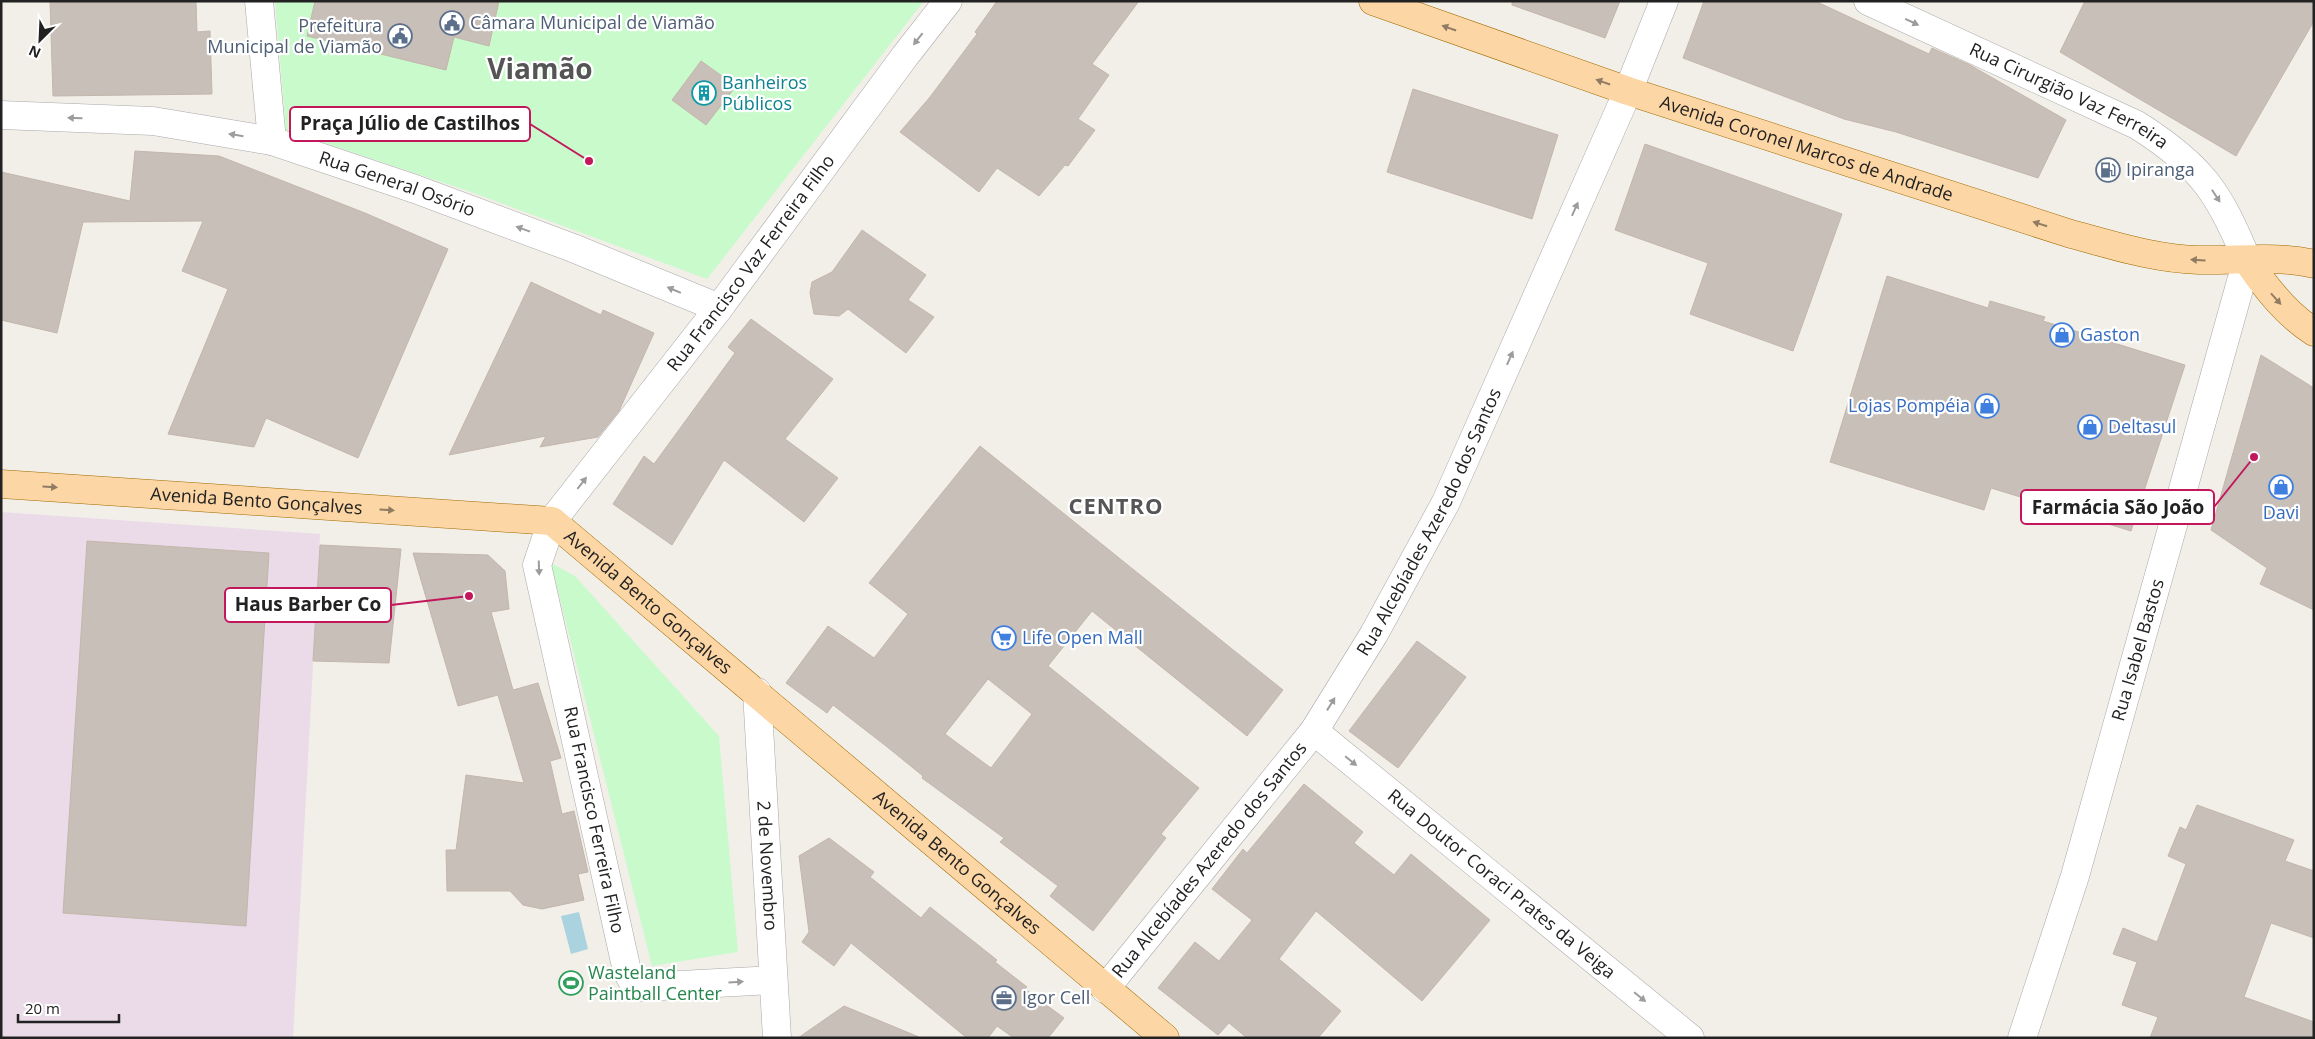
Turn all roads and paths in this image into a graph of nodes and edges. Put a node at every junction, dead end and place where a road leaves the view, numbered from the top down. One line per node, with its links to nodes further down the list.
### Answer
1 (260, 1): 8 (street)
2 (948, 1): 11 (street, Rua Francisco Vaz Ferreira Filho, one-way to 11)
3 (1373, 1): 6 (main road, Avenida Coronel Marcos de Andrade, one-way to 3)
4 (1664, 1): 6 (street, Rua Alcebíades Azeredo dos Santos)
5 (1868, 1): 9 (street, Rua Cirurgião Vaz Ferreira, one-way to 9)
6 (1628, 90): 9 (main road, Avenida Coronel Marcos de Andrade, one-way to 6); 16 (street, Rua Alcebíades Azeredo dos Santos, one-way to 6)
7 (1, 115): 8 (street, Rua General Osório, one-way to 7)
8 (272, 141): 11 (street, Rua General Osório, one-way to 8)
9 (2247, 260): 10 (main road, Avenida Coronel Marcos de Andrade); 12 (main road, one-way to 12); 22 (street, Rua Isabel Bastos)
10 (2314, 264)
11 (719, 308): 14 (street, Rua Francisco Vaz Ferreira Filho, one-way to 11)
12 (2314, 332)
13 (1, 484): 14 (main road, Avenida Bento Gonçalves, one-way to 14)
14 (552, 521): 15 (main road, Avenida Bento Gonçalves); 17 (street, Rua Francisco Ferreira Filho, one-way to 17)
15 (757, 692): 17 (street, 2 de Novembro); 18 (main road, Avenida Bento Gonçalves)
16 (1314, 731): 18 (street, Rua Alcebíades Azeredo dos Santos); 21 (street, Rua Doutor Coraci Prates da Veiga, one-way to 21)
17 (772, 980): 19 (street, 2 de Novembro)
18 (1105, 989): 20 (main road, Avenida Bento Gonçalves)
19 (777, 1038)
20 (1165, 1038)
21 (1690, 1038)
22 (2022, 1038)

